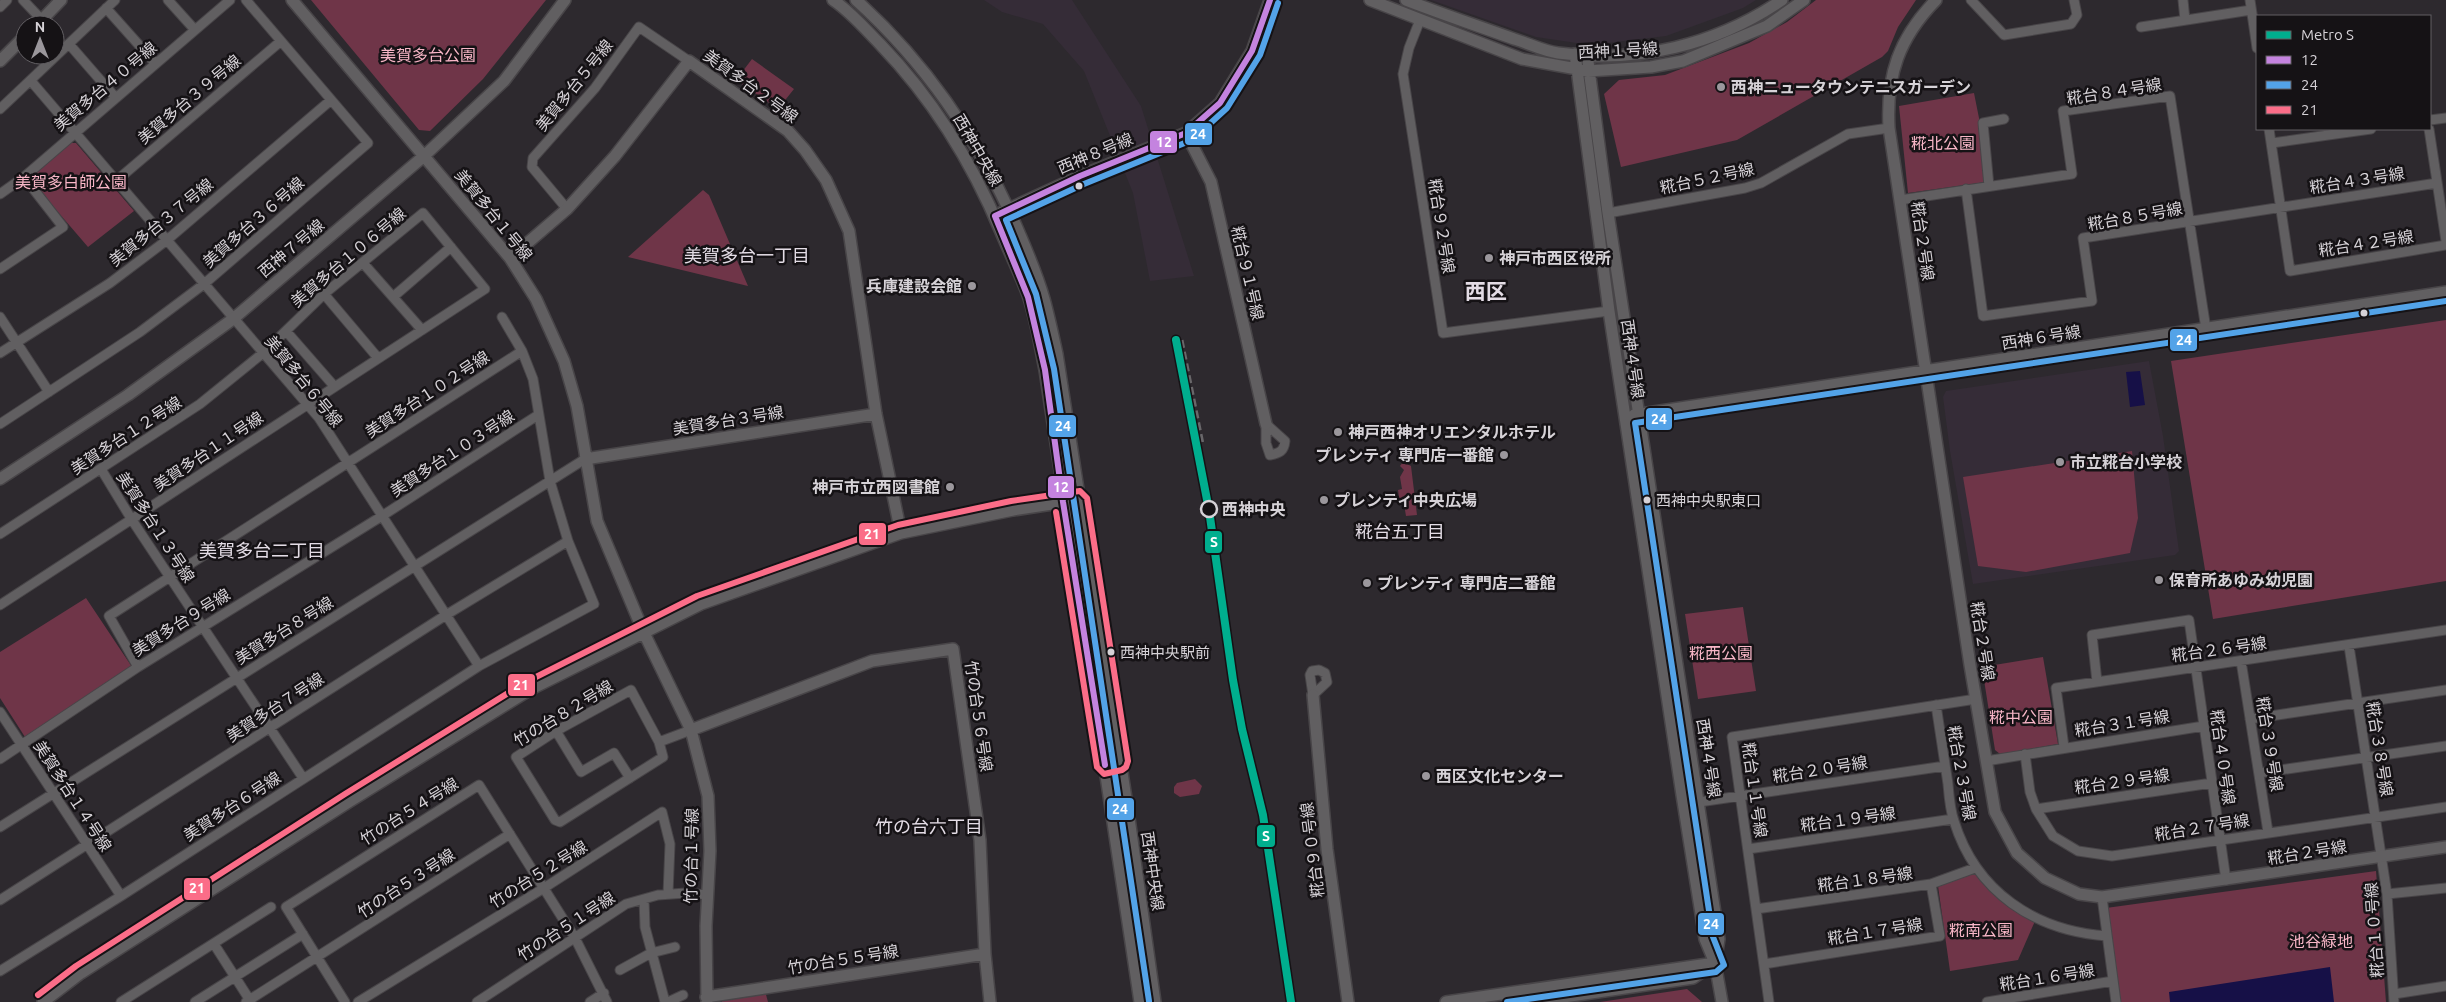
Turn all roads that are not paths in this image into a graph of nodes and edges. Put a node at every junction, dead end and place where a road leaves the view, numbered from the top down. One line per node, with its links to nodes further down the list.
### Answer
1 (7, 0): 22 (street)
2 (23, 0): 25 (street)
3 (61, 0): 26 (street)
4 (114, 0): 23 (street)
5 (168, 0): 30 (street)
6 (230, 0): 30 (street, 美賀多台４０号線)
7 (246, 0): 31 (street, 美賀多台３６号線)
8 (292, 0): 55 (street, 美賀多台１号線)
9 (565, 0): 55 (street, 西神７号線)
10 (833, 0): 67 (street, 西神中央線)
11 (856, 0): 65 (street, 西神中央線)
12 (1270, 0): 53 (street, 西神８号線)
13 (1370, 0): 27 (street, 西神１号線)
14 (1406, 0): 35 (street, 西神１号線)
15 (1782, 0): 35 (street, 西神１号線)
16 (1804, 0): 40 (street, 西神１号線)
17 (1936, 0): 48 (street, 糀台２号線)
18 (1971, 0): 19 (street)
19 (2074, 0)
20 (2183, 0): 28 (street)
21 (2250, 0): 24 (street)
22 (0, 7)
23 (106, 8): 33 (street); 38 (street)
24 (2251, 10): 28 (street); 32 (street)
25 (34, 15)
26 (46, 15)
27 (1420, 20): 39 (street, 西神１号線); 80 (street, 糀台９２号線)
28 (2185, 20): 29 (street)
29 (2141, 27)
30 (195, 30): 38 (street, 美賀多台４０号線)
31 (281, 41): 43 (street, 美賀多台３６号線); 57 (street, 美賀多台３９号線)
32 (2256, 42)
33 (69, 44): 41 (street); 42 (street)
34 (15, 46): 36 (street)
35 (1581, 54): 39 (street, 西神４号線); 40 (street, 西神４号線)
36 (0, 61)
37 (688, 61): 64 (street, 美賀多台２号線); 64 (street, 美賀多台５号線); 96 (street, 美賀多台２号線)
38 (155, 63): 42 (street, 美賀多台４０号線)
39 (1576, 70): 40 (street, 西神１号線); 80 (street, 西神４号線)
40 (1588, 71): 66 (street, 西神４号線)
41 (31, 81): 44 (street); 52 (street, 美賀多台６号線)
42 (116, 96): 52 (street, 美賀多台４０号線)
43 (331, 100): 69 (street, 美賀多台３７号線); 76 (street, 美賀多台３６号線)
44 (0, 109)
45 (2446, 118): 47 (street)
46 (2004, 119): 59 (street)
47 (2431, 120)
48 (1889, 128): 62 (street, 糀台２号線); 66 (street, 糀台５２号線)
49 (2269, 130): 54 (street)
50 (2364, 130): 54 (street)
51 (2429, 130): 58 (street)
52 (74, 131): 56 (street, 美賀多台４０号線); 57 (street, 美賀多台６号線)
53 (1181, 135): 65 (street, 西神８号線); 101 (street, 糀台９１号線)
54 (2272, 143): 63 (street)
55 (424, 156): 73 (street, 美賀多台１号線); 83 (street, 西神７号線)
56 (24, 176): 61 (street, 美賀多台４０号線); 75 (street)
57 (116, 181): 69 (street, 美賀多台６号線)
58 (2437, 183): 63 (street, 糀台４３号線); 70 (street)
59 (1989, 186): 60 (street, 糀台８４号線); 68 (street, 糀台８４号線)
60 (1966, 189): 62 (street, 糀台８４号線); 68 (street, 糀台８５号線)
61 (0, 194)
62 (1900, 200): 92 (street, 糀台２号線)
63 (2281, 207): 68 (street, 糀台８５号線); 71 (street, 糀台４２号線)
64 (567, 209): 73 (street, 美賀多台２号線)
65 (1008, 210): 67 (street, 西神８号線); 107 (street, 西神中央線)
66 (1608, 213): 97 (street, 西神４号線)
67 (995, 216): 108 (street, 西神中央線)
68 (2190, 222): 84 (street, 糀台８４号線)
69 (167, 240): 76 (street, 美賀多台６号線); 87 (street, 美賀多台３７号線)
70 (2446, 241)
71 (2446, 245)
72 (451, 248): 74 (street, 美賀多台１０６号線); 79 (street); 85 (street, 美賀多台１０６号線)
73 (510, 258): 102 (street, 美賀多台１号線)
74 (363, 263): 78 (street, 美賀多台１０６号線); 79 (street)
75 (0, 269)
76 (204, 284): 83 (street, 美賀多台６号線); 94 (street, 美賀多台３６号線)
77 (2446, 292): 84 (street, 西神６号線)
78 (324, 294): 86 (street, 美賀多台１０６号線); 91 (street)
79 (393, 297): 85 (street)
80 (1609, 311): 99 (street, 西神４号線)
81 (0, 317): 87 (street)
82 (502, 317): 88 (street)
83 (233, 319): 90 (street, 美賀多台６号線); 105 (street, 西神７号線)
84 (2206, 329): 92 (street, 西神６号線)
85 (422, 330): 91 (street, 美賀多台１０６号線)
86 (286, 331): 90 (street, 美賀多台１０６号線); 93 (street)
87 (17, 343): 89 (street, 美賀多台３７号線); 94 (street)
88 (522, 351): 98 (street); 103 (street, 美賀多台１０２号線)
89 (0, 353)
90 (263, 353): 95 (street, 美賀多台６号線); 104 (street, 美賀多台１２号線)
91 (378, 358): 93 (street, 美賀多台１０６号線)
92 (1925, 371): 97 (street, 西神６号線); 130 (street, 糀台２号線)
93 (334, 386): 95 (street, 美賀多台１０６号線)
94 (49, 392): 100 (street, 美賀多台３６号線)
95 (307, 403): 103 (street, 美賀多台６号線); 110 (street, 美賀多台１１号線)
96 (876, 414): 102 (street, 美賀多台３号線); 111 (street, 美賀多台２号線)
97 (1640, 414): 99 (street, 西神６号線); 154 (street, 西神４号線)
98 (538, 415): 106 (street); 109 (street, 美賀多台１０３号線)
99 (1625, 416): 189 (street, 西神４号線)
100 (0, 424)
101 (1266, 424)
102 (585, 459): 106 (street, 美賀多台８号線); 120 (street, 美賀多台１号線)
103 (348, 462): 109 (street, 美賀多台６号線); 115 (street, 美賀多台１０２号線)
104 (101, 469): 110 (street, 美賀多台１３号線); 112 (street, 美賀多台１２号線)
105 (0, 480)
106 (550, 481): 113 (street, 美賀多台６号線); 114 (street, 美賀多台８号線)
107 (1078, 500): 108 (street); 211 (street, 西神中央線)
108 (1063, 502): 111 (street); 210 (street, 西神中央線)
109 (382, 516): 114 (street, 美賀多台６号線); 118 (street, 美賀多台９号線)
110 (132, 520): 115 (street, 美賀多台１３号線); 116 (street, 美賀多台１１号線)
111 (901, 533): 120 (street)
112 (0, 534)
113 (568, 541): 117 (street, 美賀多台７号線); 123 (street, 美賀多台６号線)
114 (414, 567): 117 (street, 美賀多台６号線); 126 (street, 美賀多台８号線)
115 (170, 575): 118 (street, 美賀多台１３号線); 124 (street, 美賀多台１０２号線)
116 (0, 605)
117 (446, 615): 123 (street, 美賀多台６号線); 136 (street, 美賀多台７号線)
118 (203, 626): 124 (street, 美賀多台９号線); 126 (street, 美賀多台１３号線)
119 (2446, 630): 121 (street, 糀台２６号線)
120 (644, 633): 137 (street, 竹の台１号線); 201 (street)
121 (2349, 646): 122 (street, 糀台２６号線); 131 (street, 糀台３８号線)
122 (2242, 660): 125 (street, 糀台２６号線); 134 (street, 糀台３９号線)
123 (479, 666): 149 (street, 美賀多台６号線)
124 (138, 667): 140 (street, 美賀多台９号線)
125 (2195, 667): 127 (street, 糀台２６号線); 127 (street, 糀台４０号線); 135 (street, 糀台４０号線)
126 (236, 678): 136 (street, 美賀多台１３号線); 152 (street, 美賀多台８号線)
127 (2097, 682): 142 (street, 糀台２６号線)
128 (2446, 690): 131 (street)
129 (1313, 695): 212 (street, 糀台９０号線)
130 (1976, 699): 132 (street, 糀台１１号線); 146 (street, 糀台２号線)
131 (2357, 703): 134 (street); 144 (street, 糀台３８号線)
132 (1936, 705): 147 (street, 糀台２３号線); 153 (street, 糀台１１号線)
133 (0, 712): 140 (street, 美賀多台１４号線)
134 (2250, 719): 148 (street, 糀台３９号線)
135 (2204, 726): 142 (street, 糀台３１号線); 151 (street, 糀台４０号線)
136 (269, 728): 149 (street, 美賀多台１３号線); 163 (street, 美賀多台７号線)
137 (691, 730): 139 (street); 174 (street, 竹の台１号線); 187 (street, 竹の台５６号線)
138 (556, 731): 139 (street, 竹の台８２号線); 150 (street); 150 (street, 竹の台８２号線)
139 (659, 742): 150 (street, 竹の台８２号線)
140 (22, 745): 145 (street, 美賀多台９号線); 152 (street, 美賀多台１４号線)
141 (2446, 746): 144 (street)
142 (2064, 748): 143 (street, 糀台３１号線)
143 (2025, 754): 146 (street, 糀台３１号線); 156 (street, 糀台２７号線)
144 (2366, 758): 148 (street); 157 (street, 糀台３８号線)
145 (0, 759)
146 (1986, 761): 176 (street, 糀台２号線)
147 (1945, 766): 153 (street, 糀台２０号線); 158 (street, 糀台２３号線)
148 (2259, 774): 160 (street, 糀台３９号線)
149 (302, 777): 175 (street, 美賀多台６号線)
150 (630, 778)
151 (2212, 783): 156 (street, 糀台２９号線); 162 (street, 糀台４０号線)
152 (54, 794): 159 (street, 美賀多台８号線); 163 (street, 美賀多台１４号線)
153 (1740, 797): 154 (street, 糀台２０号線); 165 (street, 糀台１１号線)
154 (1699, 802): 189 (street, 西神４号線)
155 (2446, 807): 157 (street, 糀台２７号線)
156 (2036, 809): 162 (street, 糀台２７号線)
157 (2375, 818): 160 (street, 糀台２７号線); 166 (street, 糀台３８号線)
158 (1953, 819): 165 (street, 糀台１９号線); 167 (street, 糀台２３号線)
159 (0, 828)
160 (2268, 832): 162 (street, 糀台２７号線)
161 (510, 834): 170 (street, 竹の台５４号線); 181 (street, 竹の台５４号線); 188 (street, 竹の台５３号線)
162 (2220, 839): 168 (street, 糀台４０号線)
163 (87, 845): 175 (street, 美賀多台１４号線); 178 (street, 美賀多台７号線)
164 (2446, 847): 166 (street, 糀台２号線)
165 (1748, 849): 180 (street, 糀台１１号線)
166 (2382, 857): 168 (street, 糀台２号線); 173 (street, 糀台１０号線)
167 (1975, 868): 169 (street, 糀台１８号線); 182 (street, 糀台２３号線)
168 (2226, 880): 176 (street, 糀台２号線)
169 (1931, 884): 180 (street, 糀台１８号線); 190 (street, 糀台１７号線)
170 (544, 888): 172 (street, 竹の台５２号線); 183 (street, 竹の台５４号線); 205 (street, 竹の台５２号線)
171 (2446, 888): 173 (street)
172 (668, 894): 174 (street, 竹の台５１号線); 177 (street, 竹の台５１号線)
173 (2387, 894): 198 (street, 糀台１０号線)
174 (708, 895): 199 (street, 竹の台１号線)
175 (121, 896): 192 (street, 美賀多台６号線)
176 (2102, 898): 182 (street)
177 (644, 899): 183 (street, 竹の台５１号線); 186 (street)
178 (0, 900)
179 (270, 907): 184 (street)
180 (1756, 909): 190 (street, 糀台１１号線)
181 (303, 934): 188 (street, 竹の台５４号線); 193 (street)
182 (2107, 936): 194 (street)
183 (575, 938): 197 (street, 竹の台５４号線); 206 (street, 竹の台５１号線)
184 (214, 944): 193 (street); 202 (street)
185 (675, 947): 186 (street)
186 (651, 953): 191 (street); 208 (street)
187 (985, 954): 199 (street, 竹の台５５号線); 209 (street, 竹の台５６号線)
188 (318, 958): 200 (street, 竹の台５３号線); 204 (street, 竹の台５４号線)
189 (1715, 963): 213 (street); 214 (street); 215 (street)
190 (1764, 964): 216 (street, 糀台１１号線)
191 (620, 970)
192 (0, 971)
193 (236, 977): 200 (street); 203 (street)
194 (2113, 981): 217 (street, 糀台１６号線); 218 (street)
195 (2446, 986): 198 (street)
196 (683, 995): 208 (street)
197 (605, 998): 207 (street)
198 (2394, 998)
199 (707, 999)
200 (249, 1001)
201 (43, 1002)
202 (121, 1002)
203 (195, 1002)
204 (345, 1002)
205 (358, 1002)
206 (477, 1002)
207 (590, 1002)
208 (666, 1002)
209 (990, 1002)
210 (1140, 1002)
211 (1155, 1002)
212 (1348, 1002)
213 (1446, 1002)
214 (1530, 1002)
215 (1722, 1002)
216 (1770, 1002)
217 (1987, 1002)
218 (2116, 1002)

